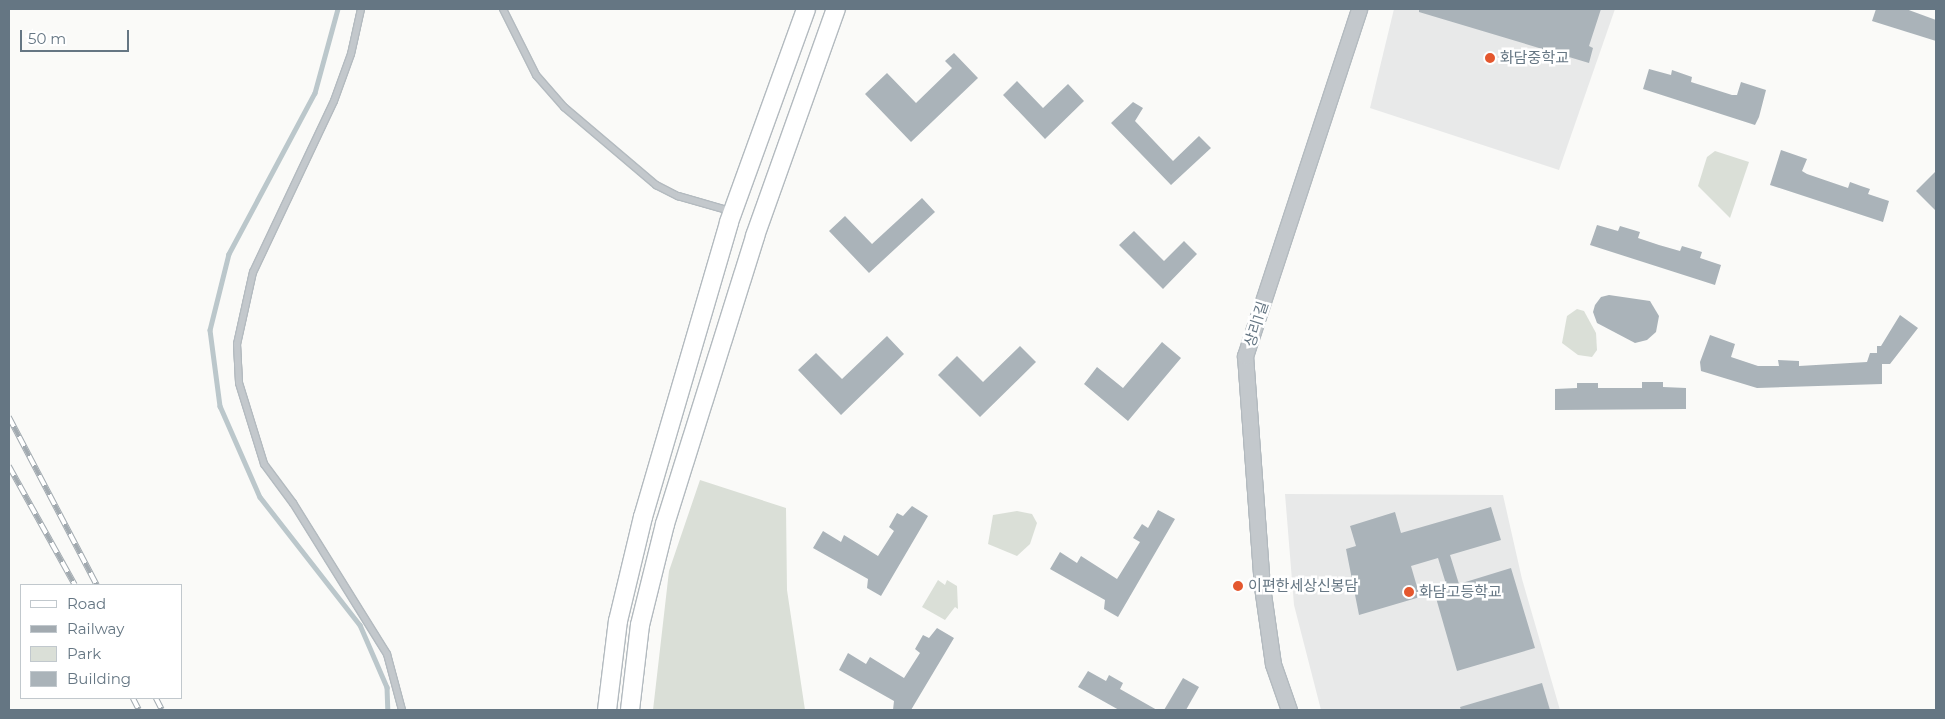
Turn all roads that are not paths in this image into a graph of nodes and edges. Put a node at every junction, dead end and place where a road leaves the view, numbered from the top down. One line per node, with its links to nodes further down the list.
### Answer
1 (361, 9): 7 (lane)
2 (503, 9): 6 (lane)
3 (806, 9): 6 (main road)
4 (836, 9): 9 (main road)
5 (1359, 9): 10 (street, 상리1길)
6 (733, 212): 8 (main road)
7 (402, 710)
8 (607, 710)
9 (630, 710)
10 (1289, 710)

